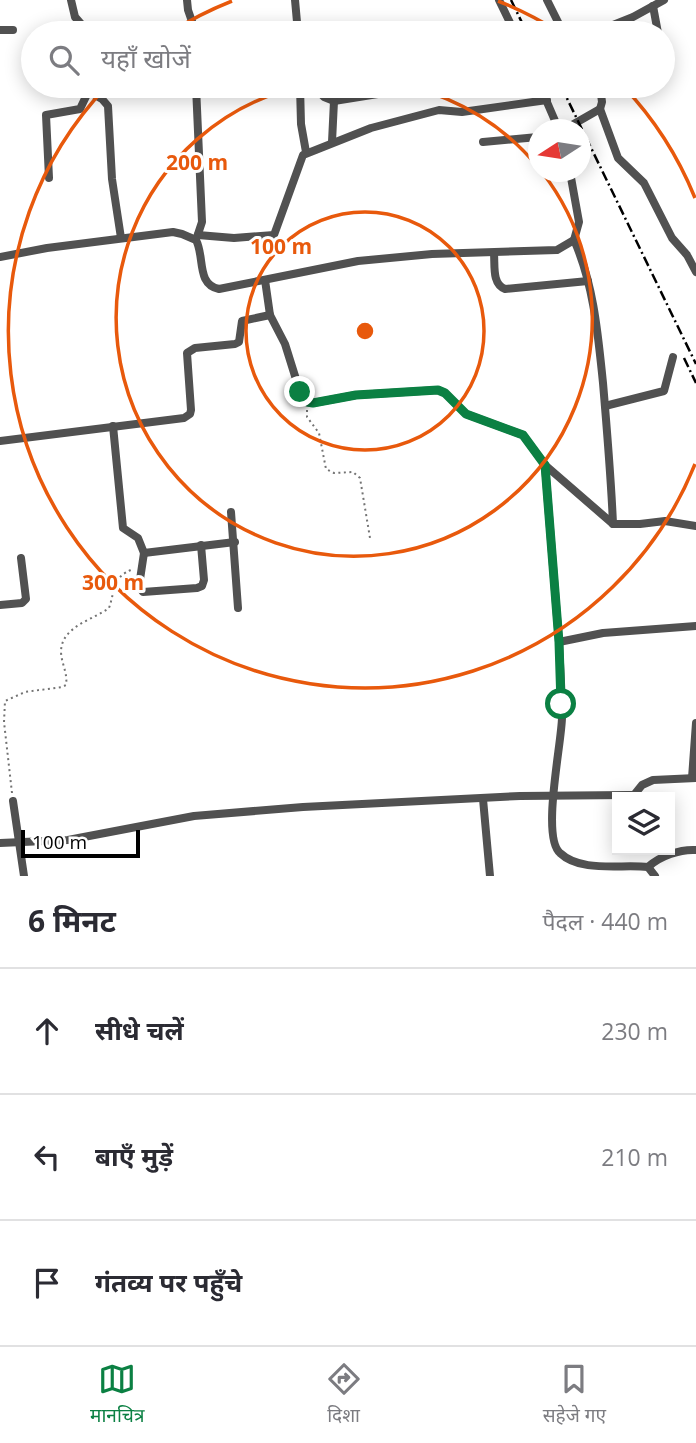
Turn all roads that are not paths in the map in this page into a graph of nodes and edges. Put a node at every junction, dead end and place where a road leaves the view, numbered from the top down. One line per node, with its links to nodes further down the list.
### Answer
1 (71, 0): 8 (street)
2 (187, 0): 9 (street)
3 (295, 0): 10 (street)
4 (499, 0): 11 (street)
5 (547, 0): 12 (street)
6 (664, 0): 7 (street)
7 (653, 6): 13 (street); 14 (street)
8 (79, 21)
9 (192, 21)
10 (297, 21)
11 (509, 21)
12 (558, 21)
13 (624, 21)
14 (656, 21)
15 (0, 30): 16 (street)
16 (13, 30)
17 (85, 98): 33 (street)
18 (102, 98): 35 (street)
19 (197, 98): 36 (street)
20 (300, 98): 32 (street)
21 (326, 98): 25 (street)
22 (356, 98): 25 (street)
23 (600, 98): 26 (street)
24 (547, 100): 27 (street); 30 (street)
25 (334, 102): 30 (street)
26 (600, 109): 28 (street); 40 (street)
27 (555, 119)
28 (582, 119)
29 (528, 138): 31 (street)
30 (332, 142): 32 (street)
31 (483, 142)
32 (306, 152): 36 (street)
33 (49, 178)
34 (572, 182): 37 (street)
35 (121, 238): 36 (street); 39 (street)
36 (197, 238): 41 (street)
37 (574, 240): 38 (street); 42 (street)
38 (494, 254): 41 (street); 42 (street)
39 (0, 257)
40 (696, 272)
41 (265, 280): 43 (street)
42 (589, 281): 45 (street)
43 (270, 315): 46 (street); 48 (street)
44 (673, 358): 45 (street)
45 (605, 406): 50 (street)
46 (113, 426): 47 (street); 54 (street)
47 (0, 441)
48 (545, 465): 50 (street); 59 (street)
49 (231, 512): 52 (street)
50 (612, 524): 51 (street)
51 (696, 526)
52 (234, 542): 53 (street); 57 (street)
53 (201, 545): 54 (street); 54 (street)
54 (144, 553)
55 (21, 558): 56 (street)
56 (0, 605)
57 (238, 608)
58 (696, 626): 59 (street)
59 (559, 642): 62 (street)
60 (696, 723): 61 (street)
61 (694, 778): 62 (street)
62 (553, 796): 63 (street); 68 (street)
63 (484, 799): 65 (street); 70 (street)
64 (13, 801): 65 (street)
65 (18, 842): 66 (street); 69 (street)
66 (0, 843)
67 (696, 850): 68 (street)
68 (648, 867): 71 (street)
69 (24, 876)
70 (490, 876)
71 (655, 876)

